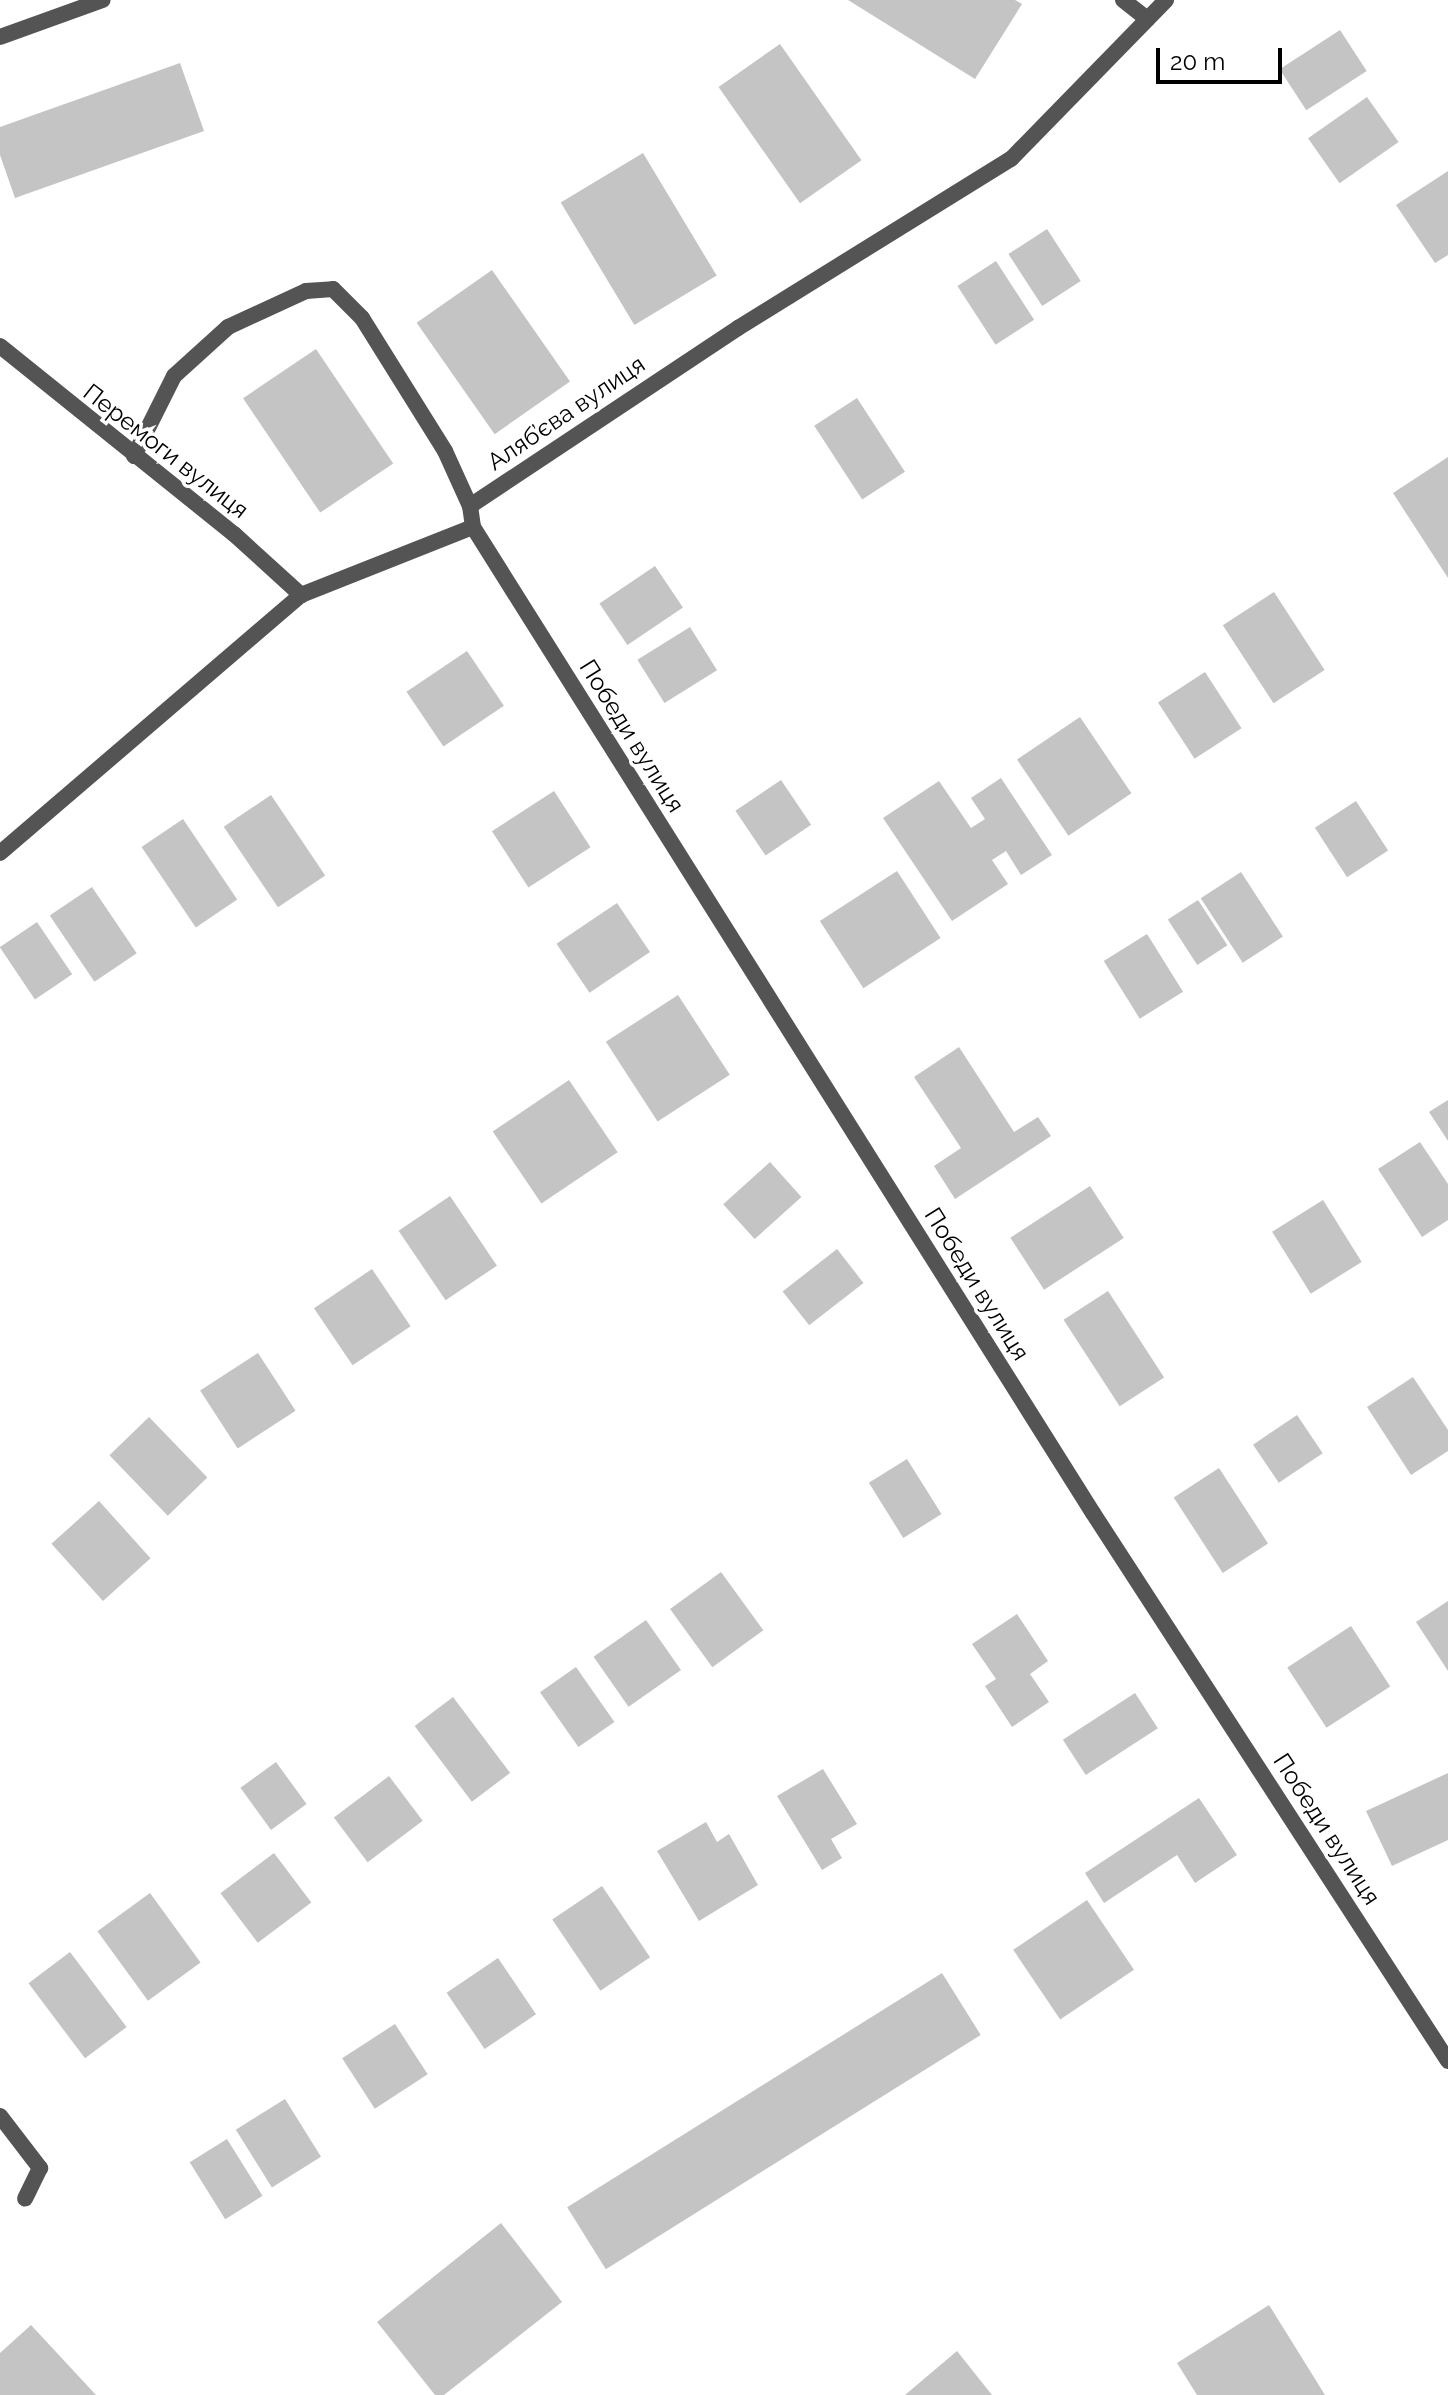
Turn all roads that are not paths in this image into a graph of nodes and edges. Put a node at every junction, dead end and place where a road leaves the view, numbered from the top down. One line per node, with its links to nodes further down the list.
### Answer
1 (103, 0): 5 (street)
2 (1123, 0): 4 (street)
3 (1166, 0): 4 (street, Аляб’єва вулиця)
4 (1147, 19): 8 (street, Аляб’єва вулиця)
5 (0, 37)
6 (0, 346): 7 (street, Перемоги вулиця)
7 (134, 456): 8 (street); 10 (street, Перемоги вулиця)
8 (470, 506): 9 (street)
9 (473, 527): 10 (street); 12 (street, Победи вулиця)
10 (301, 595): 11 (street)
11 (0, 853)
12 (1443, 2043): 13 (street, Победи вулиця)
13 (1448, 2061)
14 (0, 2116): 15 (street)
15 (25, 2199)

